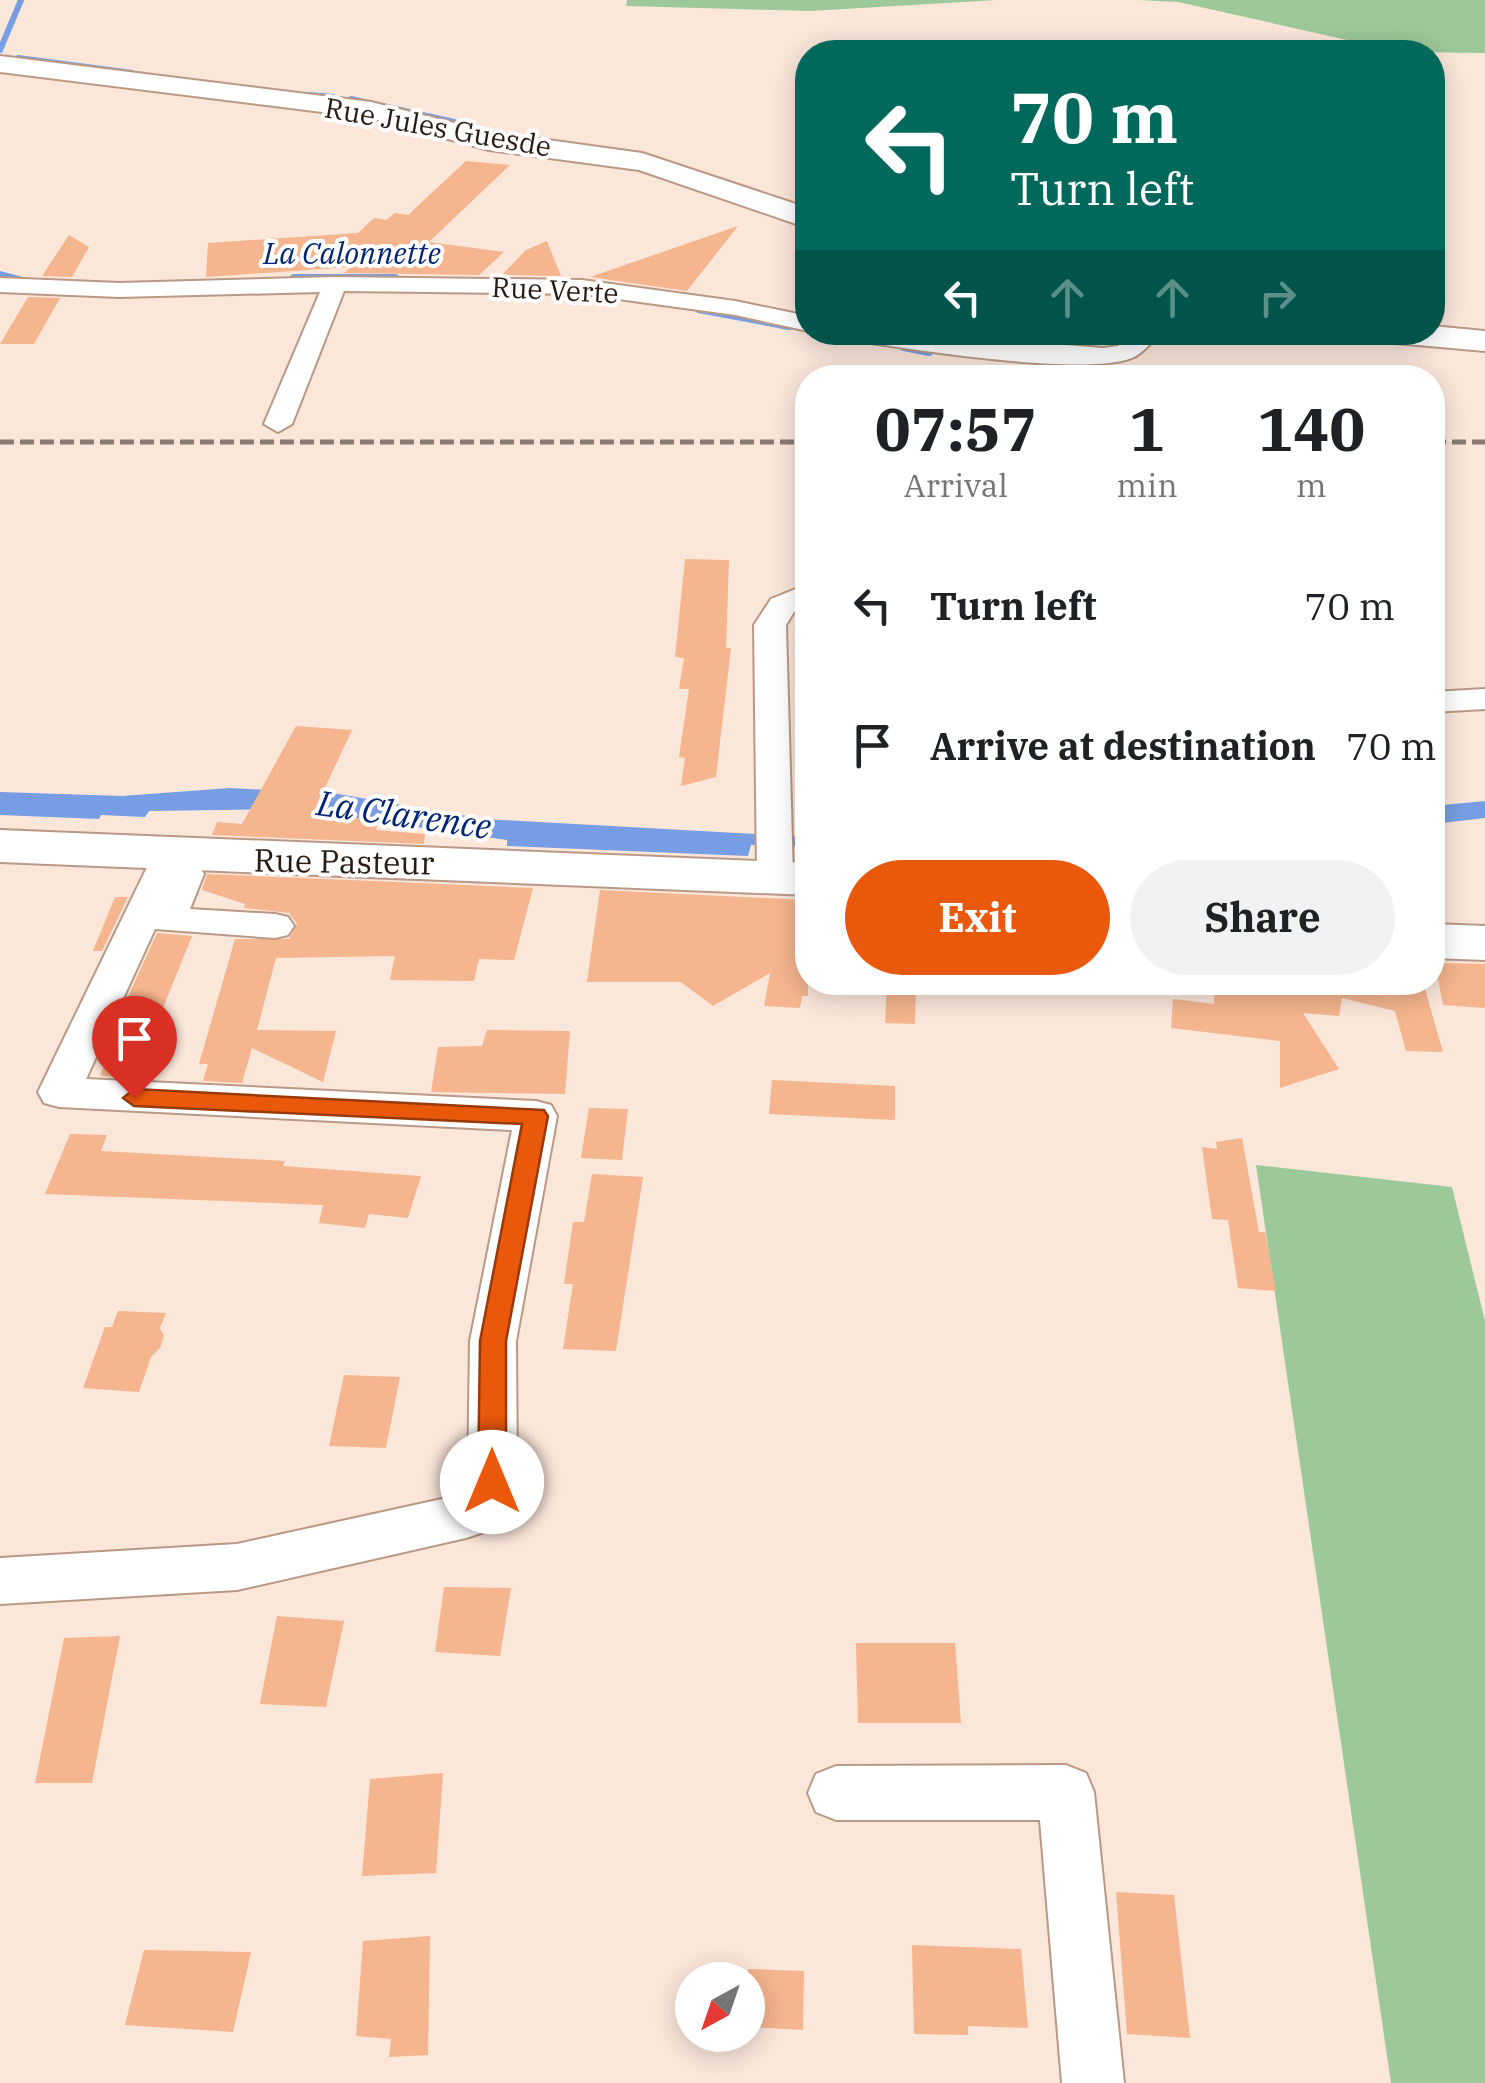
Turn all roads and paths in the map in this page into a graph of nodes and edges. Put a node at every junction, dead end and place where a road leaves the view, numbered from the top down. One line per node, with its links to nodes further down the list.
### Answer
1 (0, 64): 2 (street, Rue Jules Guesde)
2 (795, 214)
3 (336, 284): 4 (street, Rue Verte); 5 (street, Rue Verte); 10 (street)
4 (0, 285)
5 (795, 321)
6 (1445, 337): 7 (street)
7 (1485, 341)
8 (934, 345): 9 (street)
9 (1134, 345)
10 (278, 424)
11 (795, 600): 16 (street)
12 (1485, 699): 13 (street)
13 (1445, 701)
14 (0, 846): 15 (street, Rue Pasteur)
15 (182, 856): 16 (street, Rue Pasteur); 17 (street); 20 (street)
16 (784, 860)
17 (275, 926)
18 (1445, 941): 19 (street)
19 (1485, 943)
20 (0, 1581)
21 (836, 1792): 22 (street)
22 (1093, 2083)

